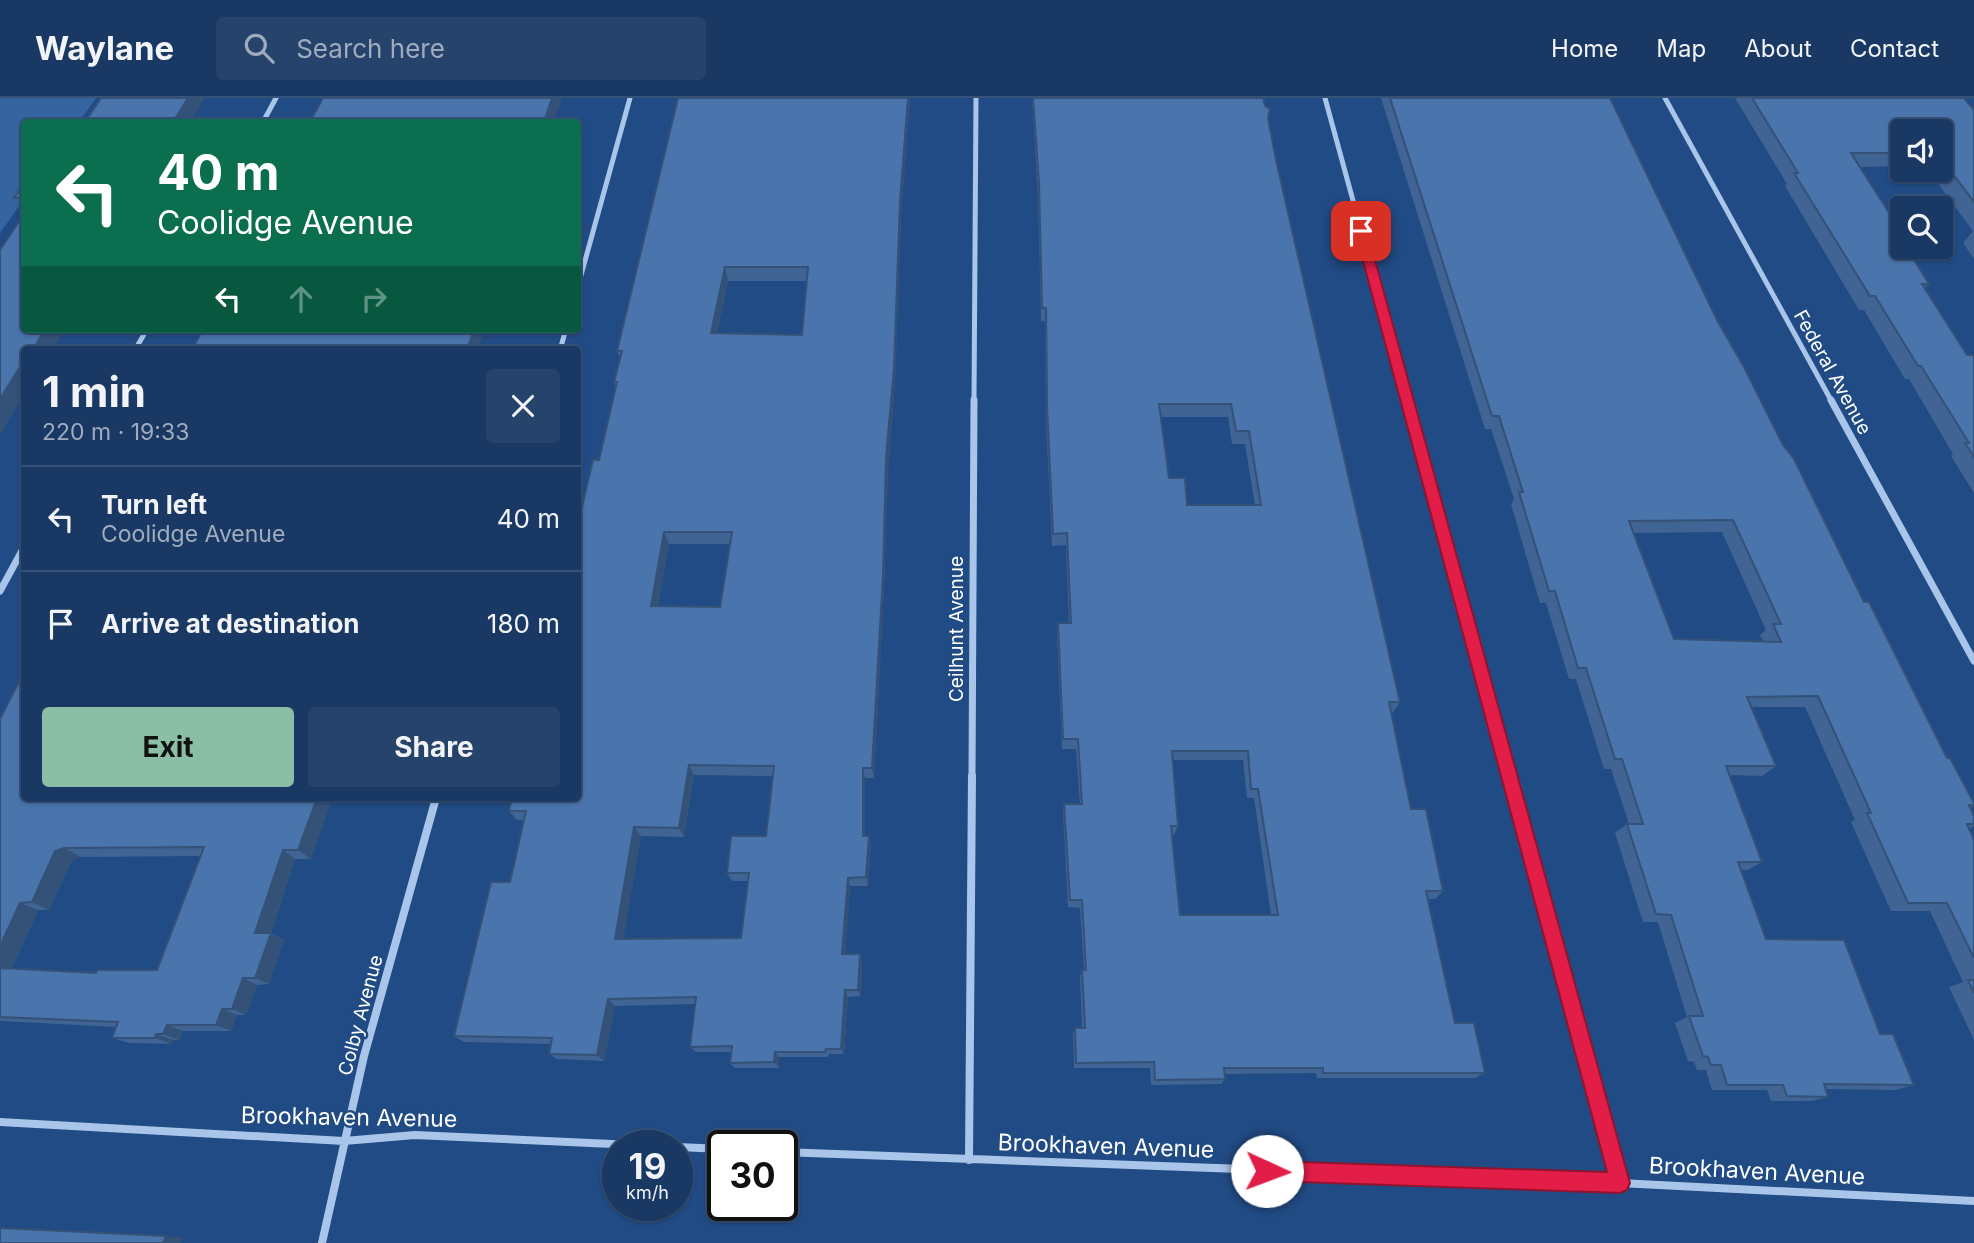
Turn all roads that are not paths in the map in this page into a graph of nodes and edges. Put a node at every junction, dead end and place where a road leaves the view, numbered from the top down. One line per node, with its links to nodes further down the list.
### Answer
1 (276, 98): 6 (street)
2 (630, 98): 7 (street)
3 (976, 98): 16 (street, Ceilhunt Avenue)
4 (1325, 98): 17 (street)
5 (1665, 98): 10 (street, Federal Avenue)
6 (264, 119)
7 (581, 275)
8 (21, 552): 9 (street)
9 (0, 591)
10 (1974, 661)
11 (435, 801): 13 (street, Colby Avenue)
12 (0, 1122): 13 (street, Brookhaven Avenue)
13 (344, 1141): 14 (street, Brookhaven Avenue); 19 (street, Colby Avenue)
14 (602, 1144)
15 (798, 1153): 16 (street, Brookhaven Avenue)
16 (969, 1160): 17 (street, Brookhaven Avenue)
17 (1620, 1183): 18 (street, Brookhaven Avenue)
18 (1974, 1201)
19 (322, 1243)

